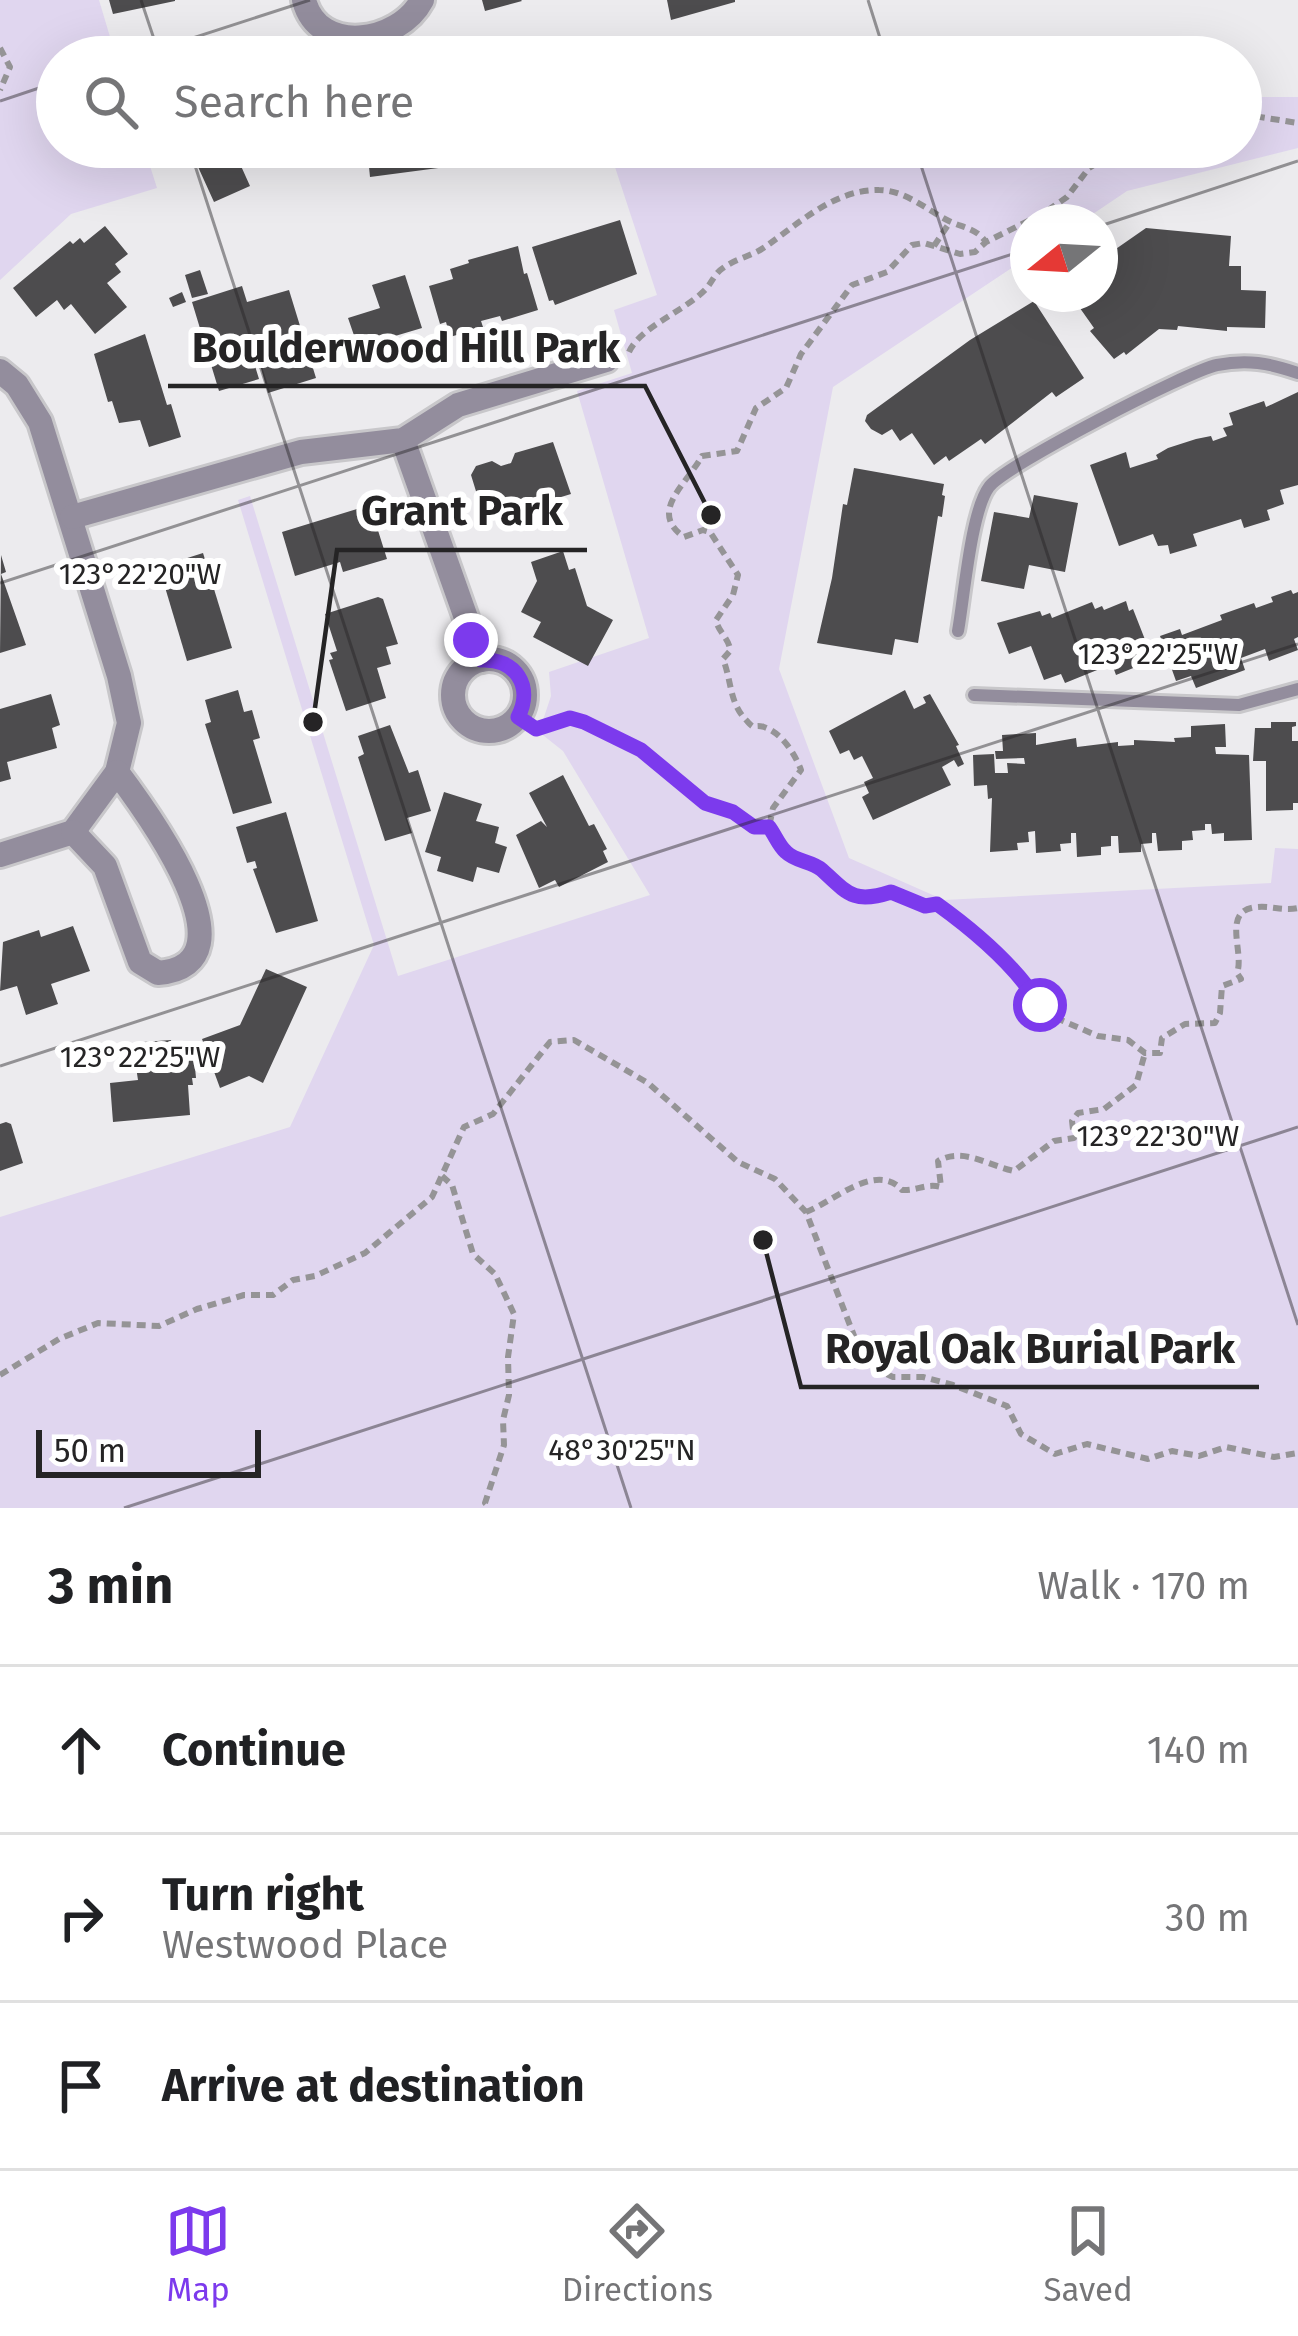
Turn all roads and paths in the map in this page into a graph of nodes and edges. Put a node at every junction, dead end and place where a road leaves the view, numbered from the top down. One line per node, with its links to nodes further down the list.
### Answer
1 (304, 0): 3 (street)
2 (422, 0): 4 (street)
3 (332, 36)
4 (361, 36)
5 (0, 47): 6 (path)
6 (0, 90)
7 (1262, 117): 8 (path)
8 (1298, 123)
9 (1089, 168): 11 (path)
10 (950, 222): 11 (path); 12 (path); 13 (path)
11 (986, 242): 12 (path)
12 (934, 247): 24 (path)
13 (618, 356): 16 (street)
14 (0, 371): 17 (street)
15 (1298, 373): 18 (lane)
16 (404, 440): 17 (street); 19 (street)
17 (72, 517): 23 (street)
18 (958, 631)
19 (481, 660): 22 (street); 22 (street)
20 (1298, 689): 21 (lane)
21 (974, 695)
22 (518, 717): 24 (path)
23 (118, 772): 25 (street); 25 (street)
24 (769, 827): 28 (path)
25 (73, 832): 26 (street)
26 (0, 855)
27 (1298, 908): 28 (path)
28 (1145, 1053): 30 (path)
29 (442, 1176): 30 (path); 31 (path); 33 (path)
30 (806, 1212): 32 (path)
31 (0, 1375)
32 (1298, 1453)
33 (490, 1508)

